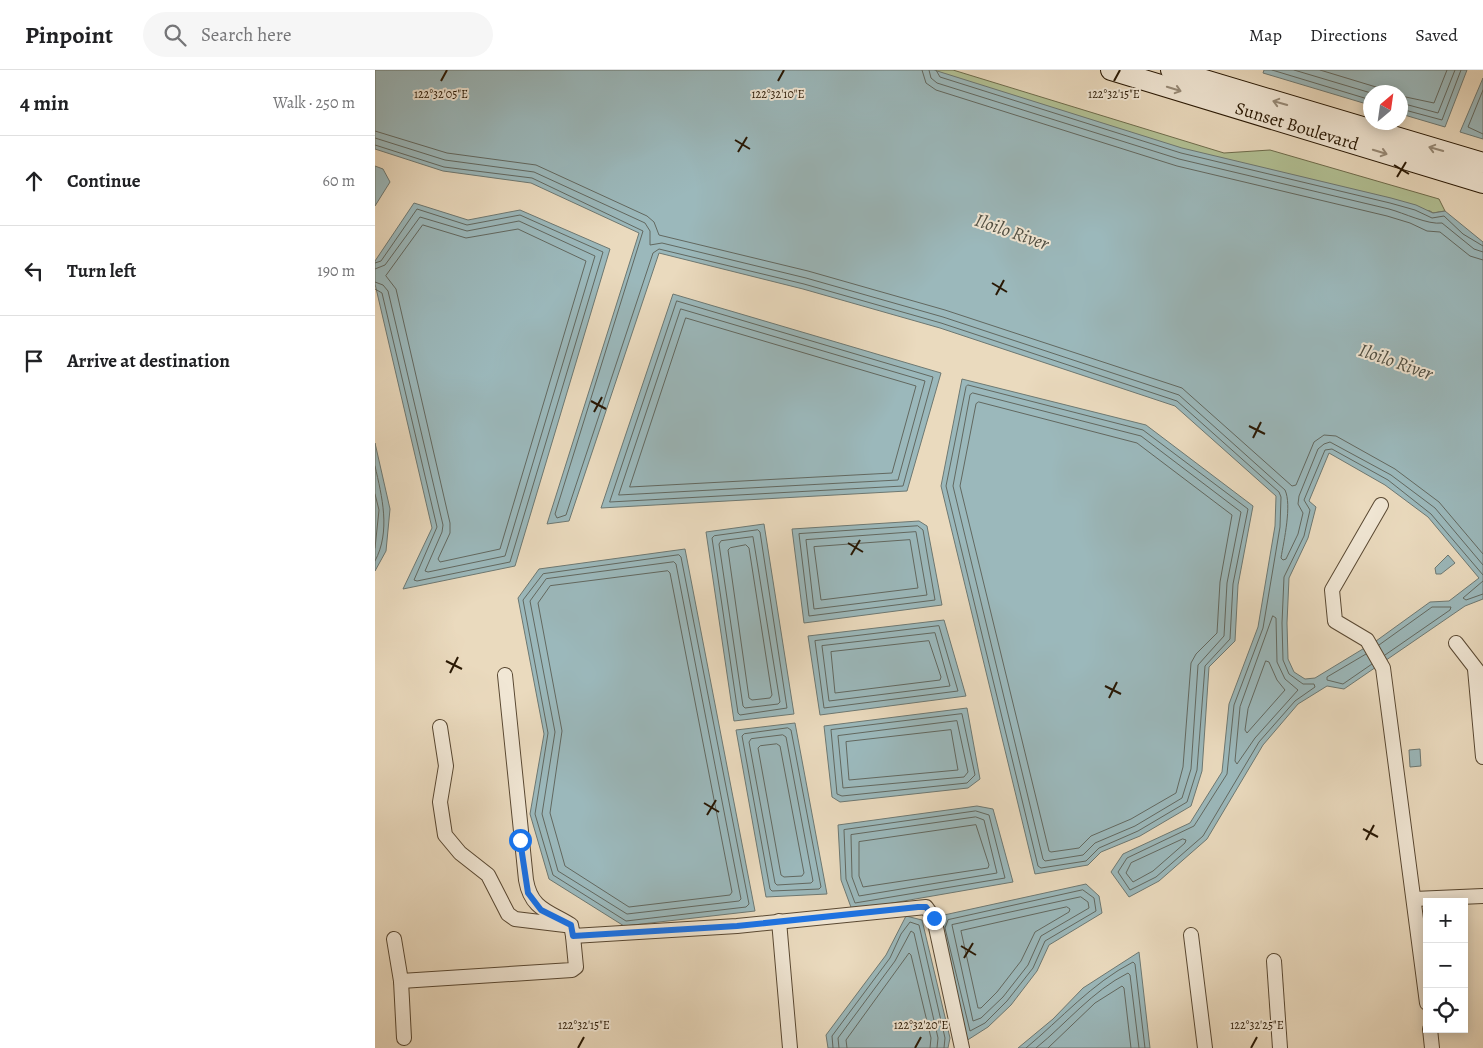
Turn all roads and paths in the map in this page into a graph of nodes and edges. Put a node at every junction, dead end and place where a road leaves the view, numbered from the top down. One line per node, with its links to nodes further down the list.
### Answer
1 (1111, 70): 4 (main road, Sunset Boulevard, one-way to 4)
2 (1171, 70): 3 (main road, Sunset Boulevard, one-way to 2)
3 (1483, 163)
4 (1483, 183)
5 (1381, 505): 12 (street)
6 (1456, 643): 7 (street)
7 (1479, 673): 10 (street)
8 (505, 675): 14 (street)
9 (440, 726): 14 (street)
10 (1483, 757)
11 (1483, 896): 12 (street)
12 (1414, 899): 19 (street)
13 (779, 922): 14 (street); 22 (street); 23 (street)
14 (572, 931): 18 (street)
15 (1191, 935): 24 (street)
16 (394, 939): 18 (street)
17 (1274, 961): 25 (street)
18 (401, 980): 21 (street)
19 (1425, 988)
20 (1430, 1033): 26 (street)
21 (403, 1038)
22 (790, 1048)
23 (962, 1048)
24 (1205, 1048)
25 (1280, 1048)
26 (1432, 1048)

